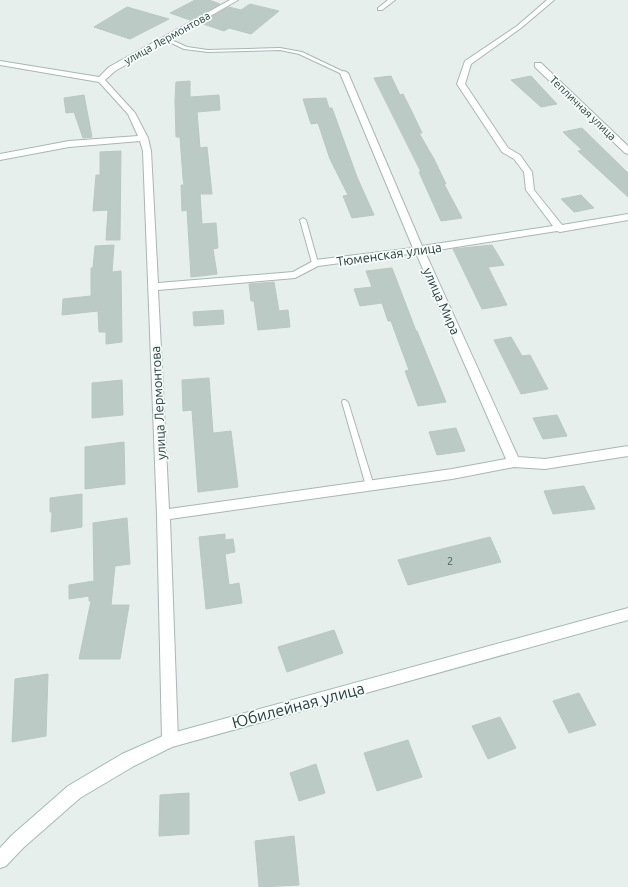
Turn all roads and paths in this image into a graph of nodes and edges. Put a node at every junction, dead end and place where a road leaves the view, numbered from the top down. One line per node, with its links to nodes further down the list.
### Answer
1 (235, 0): 5 (street, улица Лермонтова)
2 (392, 0): 4 (street)
3 (551, 0): 15 (street)
4 (380, 9)
5 (166, 39): 8 (lane); 9 (street, улица Лермонтова)
6 (0, 63): 9 (street)
7 (538, 66): 11 (street, Тепличная улица)
8 (344, 73): 16 (street, улица Мира)
9 (101, 80): 10 (street, улица Лермонтова)
10 (144, 138): 12 (street); 18 (street, улица Лермонтова)
11 (628, 151)
12 (0, 157)
13 (628, 217): 15 (street, Тюменская улица)
14 (303, 220): 17 (lane)
15 (560, 229): 16 (street, Тюменская улица)
16 (419, 250): 17 (street, Тюменская улица); 21 (street, улица Мира)
17 (314, 263): 18 (street, Тюменская улица)
18 (152, 287): 23 (street, улица Лермонтова)
19 (345, 402): 22 (lane)
20 (628, 451): 21 (street)
21 (514, 462): 22 (street)
22 (370, 486): 23 (street)
23 (163, 515): 25 (street, улица Лермонтова)
24 (628, 614): 25 (street, Юбилейная улица)
25 (170, 740): 26 (street, Юбилейная улица)
26 (0, 860)

